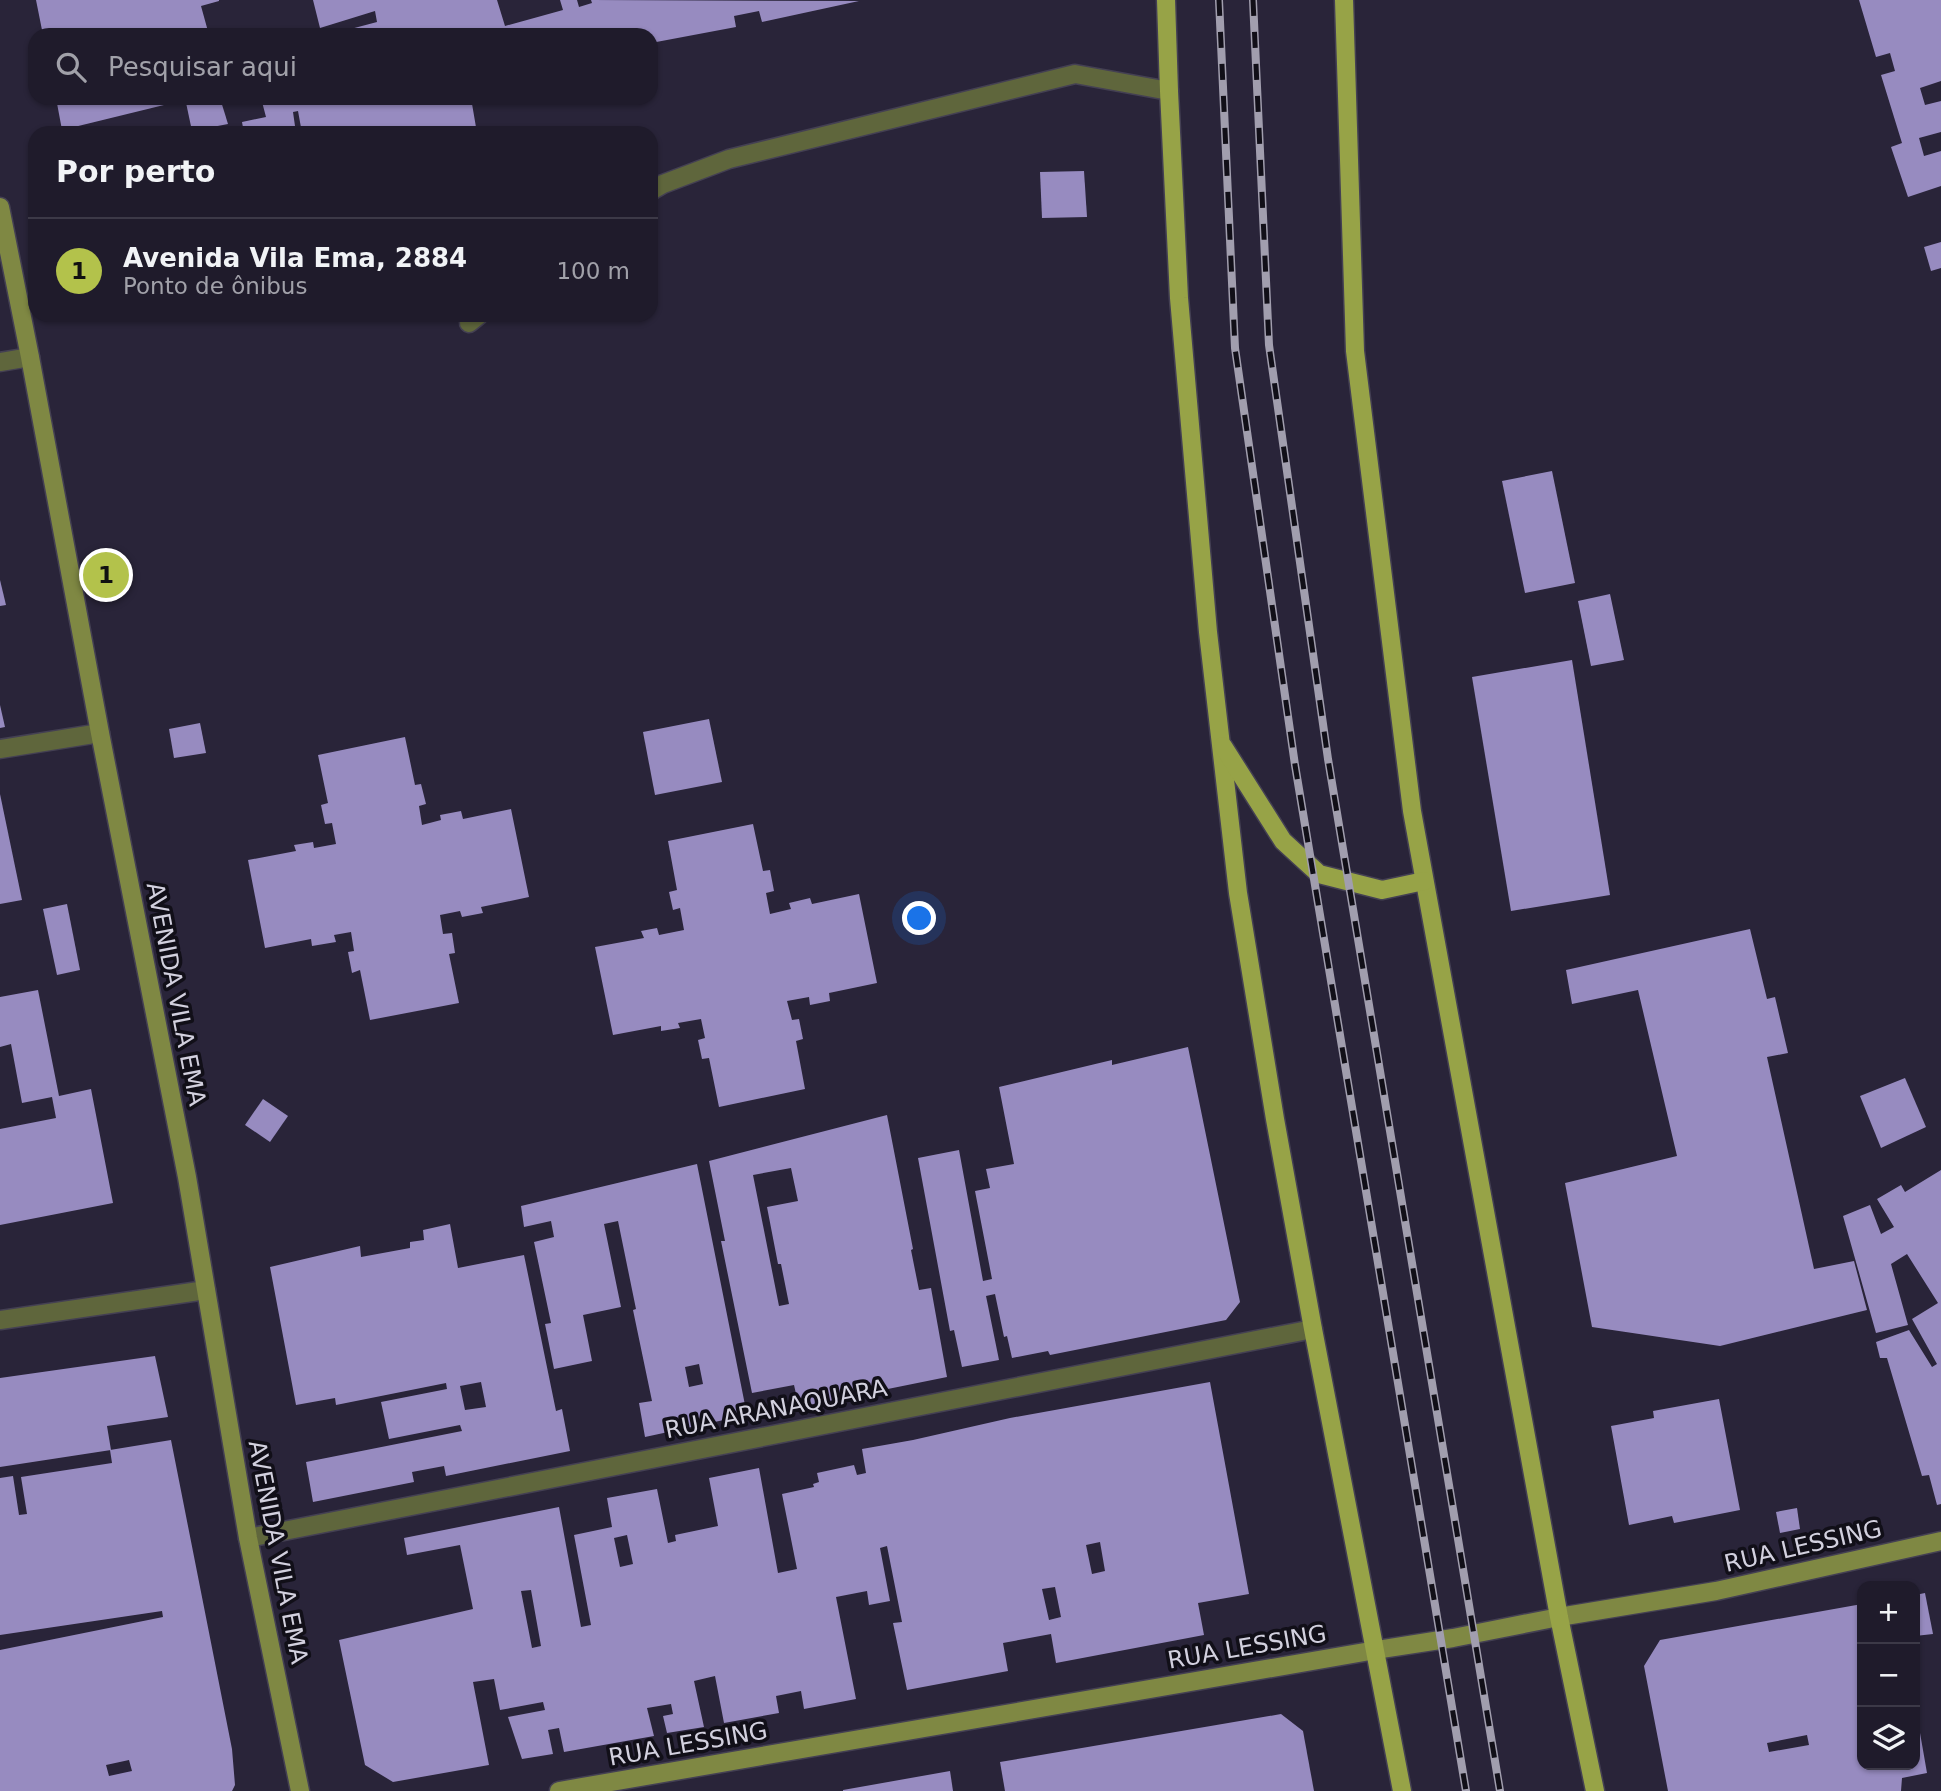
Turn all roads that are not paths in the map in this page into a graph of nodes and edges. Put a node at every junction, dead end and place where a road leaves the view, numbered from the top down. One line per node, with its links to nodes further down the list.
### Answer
1 (1167, 0): 3 (main road)
2 (1345, 0): 11 (main road)
3 (1169, 91): 4 (street); 9 (main road)
4 (658, 187)
5 (0, 207): 6 (main road, AVENIDA VILA EMA)
6 (30, 357): 7 (street); 8 (main road, AVENIDA VILA EMA)
7 (0, 362)
8 (100, 733): 10 (street); 12 (main road, AVENIDA VILA EMA)
9 (1220, 740): 11 (main road); 14 (main road)
10 (0, 749)
11 (1424, 881): 17 (main road)
12 (206, 1290): 13 (street); 15 (main road, AVENIDA VILA EMA)
13 (0, 1320)
14 (1313, 1329): 15 (street, RUA ARANAQUARA); 18 (main road)
15 (248, 1538): 19 (main road, AVENIDA VILA EMA)
16 (1941, 1541): 17 (main road, RUA LESSING)
17 (1559, 1618): 18 (main road, RUA LESSING); 22 (main road)
18 (1376, 1650): 20 (main road, RUA LESSING); 21 (main road)
19 (300, 1791)
20 (559, 1791)
21 (1402, 1791)
22 (1595, 1791)

